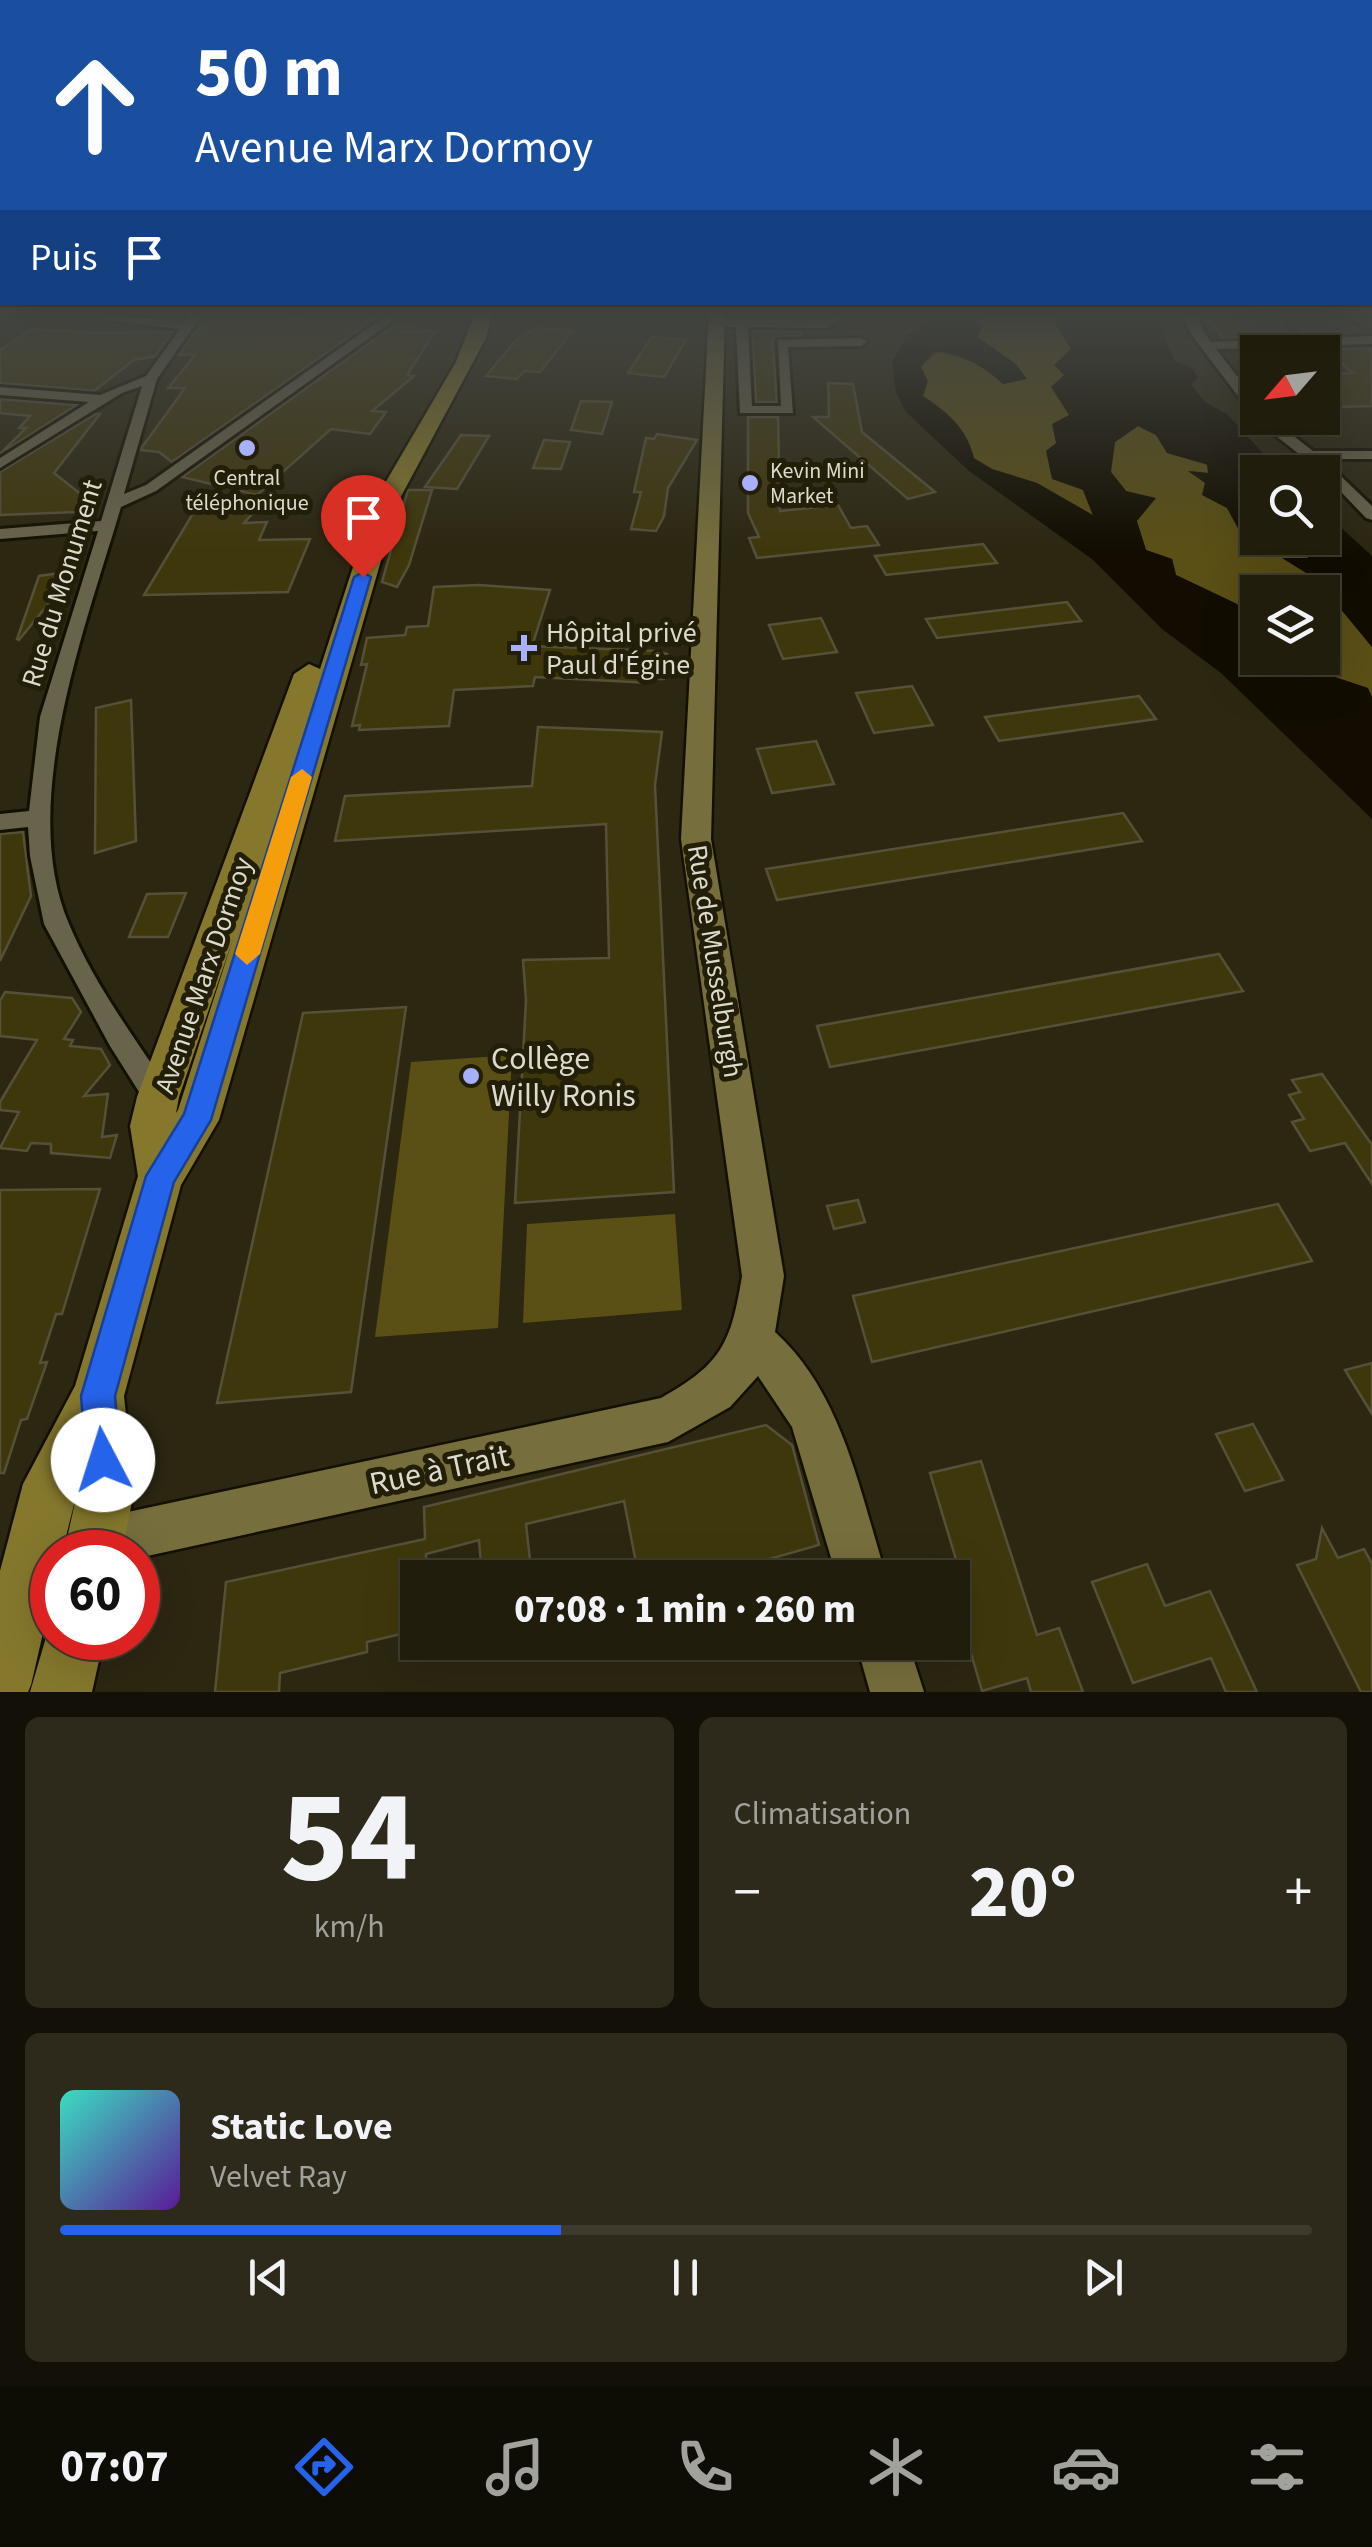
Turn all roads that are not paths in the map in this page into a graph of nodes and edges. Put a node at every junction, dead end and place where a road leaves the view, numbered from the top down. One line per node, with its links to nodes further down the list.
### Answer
1 (12, 392): 9 (street)
2 (120, 392): 9 (street)
3 (148, 392): 17 (street, Rue du Monument)
4 (287, 392): 17 (street)
5 (430, 392): 23 (main road, Avenue Marx Dormoy)
6 (448, 392): 24 (main road, Avenue Marx Dormoy)
7 (728, 392): 10 (street, Rue de Musselburgh)
8 (786, 392): 10 (street)
9 (103, 399): 15 (street)
10 (729, 404): 25 (street, Rue de Musselburgh)
11 (1285, 435): 12 (street)
12 (1310, 455)
13 (1340, 455): 14 (street)
14 (1372, 455)
15 (0, 464)
16 (1340, 484): 18 (street)
17 (114, 504): 19 (street, Rue du Monument)
18 (1372, 515)
19 (107, 525): 20 (street); 21 (street, Rue du Monument)
20 (0, 534)
21 (39, 818): 22 (street); 23 (street, Rue du Monument)
22 (0, 822)
23 (158, 1097): 24 (main road, Avenue Marx Dormoy)
24 (160, 1176): 26 (main road)
25 (754, 1343): 28 (street, Rue à Trait); 29 (street)
26 (98, 1396): 27 (main road); 32 (main road)
27 (98, 1530)
28 (160, 1533)
29 (856, 1560)
30 (69, 1660): 33 (main road)
31 (887, 1660): 34 (street)
32 (0, 1685)
33 (62, 1692)
34 (897, 1692)

